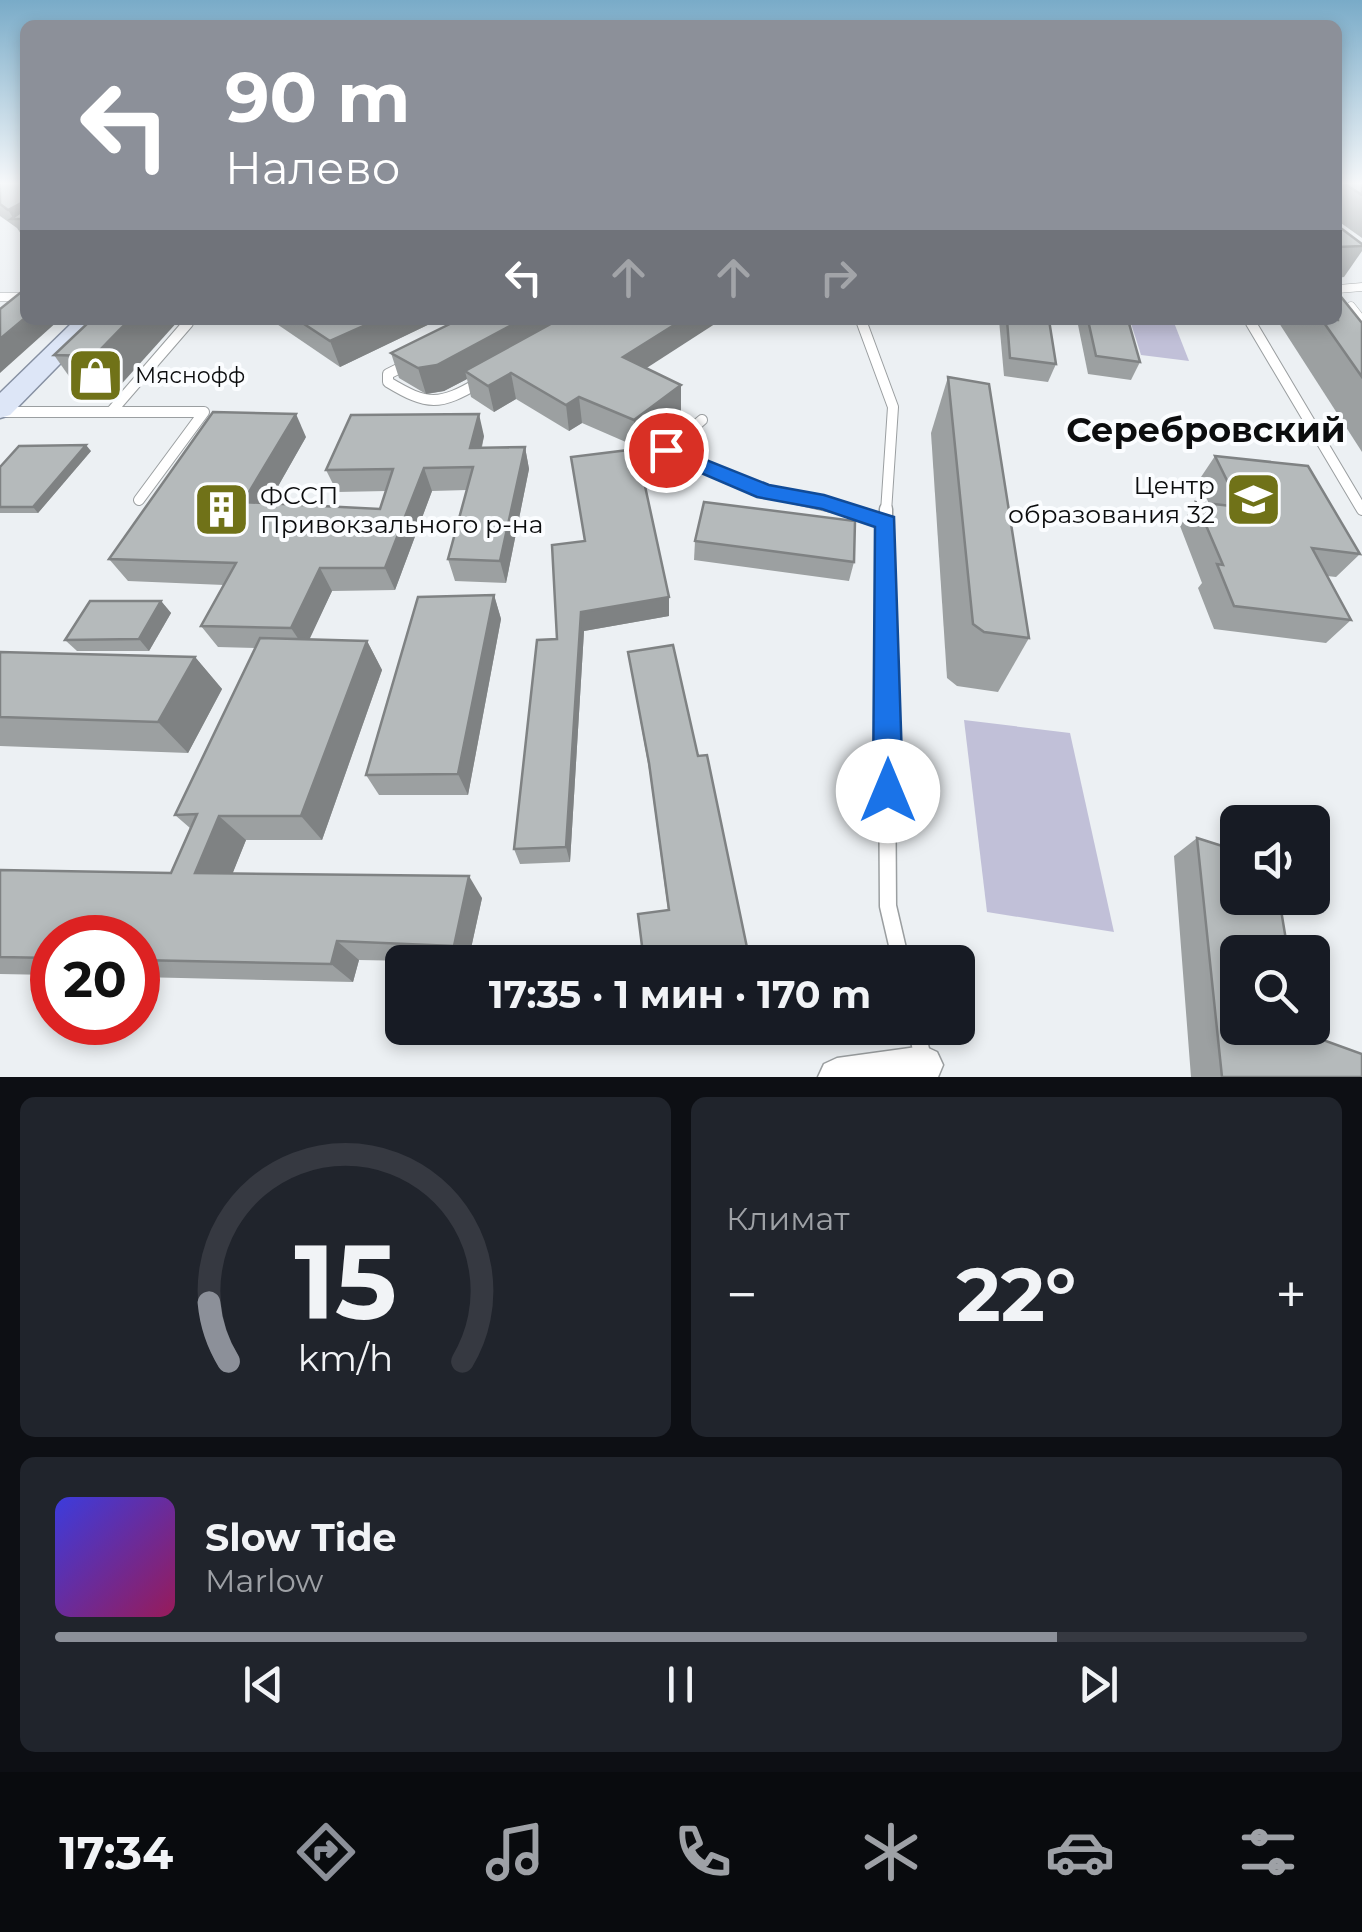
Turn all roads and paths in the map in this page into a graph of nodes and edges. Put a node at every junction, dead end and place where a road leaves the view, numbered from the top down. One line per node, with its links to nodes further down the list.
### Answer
1 (1351, 306): 2 (lane)
2 (1362, 320)
3 (85, 325): 9 (main road)
4 (187, 325): 10 (lane)
5 (863, 325): 14 (lane)
6 (1251, 325): 13 (lane)
7 (420, 358): 8 (lane)
8 (491, 376)
9 (0, 410): 10 (lane)
10 (111, 412): 12 (lane)
11 (702, 420): 14 (lane)
12 (139, 500)
13 (1362, 510)
14 (886, 523): 15 (lane)
15 (897, 945)
16 (920, 1045): 17 (lane)
17 (926, 1071): 18 (street)
18 (836, 1077)

